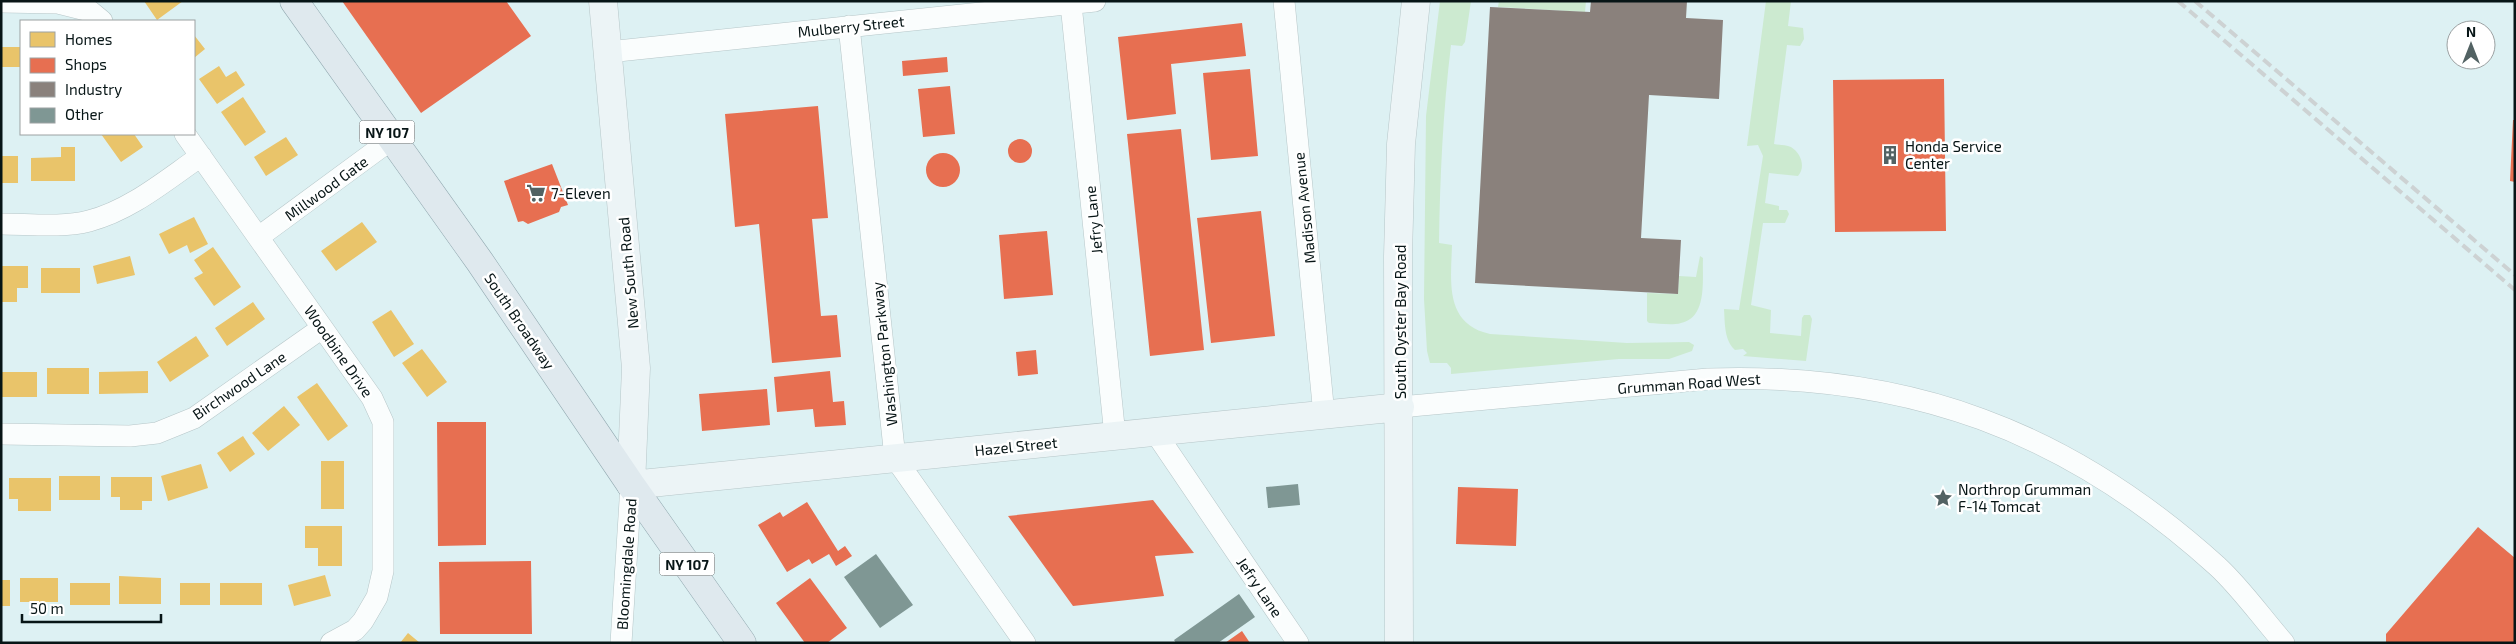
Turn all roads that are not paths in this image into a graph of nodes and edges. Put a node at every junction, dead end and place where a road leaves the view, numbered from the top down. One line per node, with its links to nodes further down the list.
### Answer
1 (294, 1): 12 (main road, South Broadway / NY 107)
2 (603, 1): 10 (street, New South Road)
3 (1095, 1): 7 (street, Mulberry Street)
4 (1284, 1): 18 (street, Madison Avenue)
5 (1416, 1): 17 (street, South Oyster Bay Road)
6 (1, 2): 8 (street)
7 (1071, 4): 9 (street, Mulberry Street); 21 (street, Jefry Lane)
8 (101, 20)
9 (849, 26): 10 (street, Mulberry Street); 22 (street, Washington Parkway)
10 (608, 52): 23 (street, New South Road)
11 (186, 135): 13 (street, Woodbine Drive)
12 (392, 139): 15 (street, Millwood Gate); 23 (main road, South Broadway / NY 107)
13 (201, 156): 14 (street); 15 (street, Woodbine Drive)
14 (1, 224)
15 (260, 236): 16 (street, Woodbine Drive)
16 (322, 328): 20 (street, Birchwood Lane); 24 (street, Woodbine Drive)
17 (1400, 407): 18 (street, Hazel Street); 29 (street, South Oyster Bay Road); 30 (street, Grumman Road West)
18 (1324, 415): 19 (street, Hazel Street)
19 (1156, 432): 21 (street, Hazel Street); 28 (street, Jefry Lane)
20 (1, 434)
21 (1115, 436): 22 (street, Hazel Street)
22 (895, 458): 23 (street, Hazel Street); 27 (street, Washington Parkway)
23 (632, 485): 25 (street, Bloomingdale Road); 26 (main road, South Broadway / NY 107)
24 (331, 643)
25 (620, 643)
26 (742, 643)
27 (1025, 643)
28 (1298, 643)
29 (1399, 643)
30 (2284, 643)

